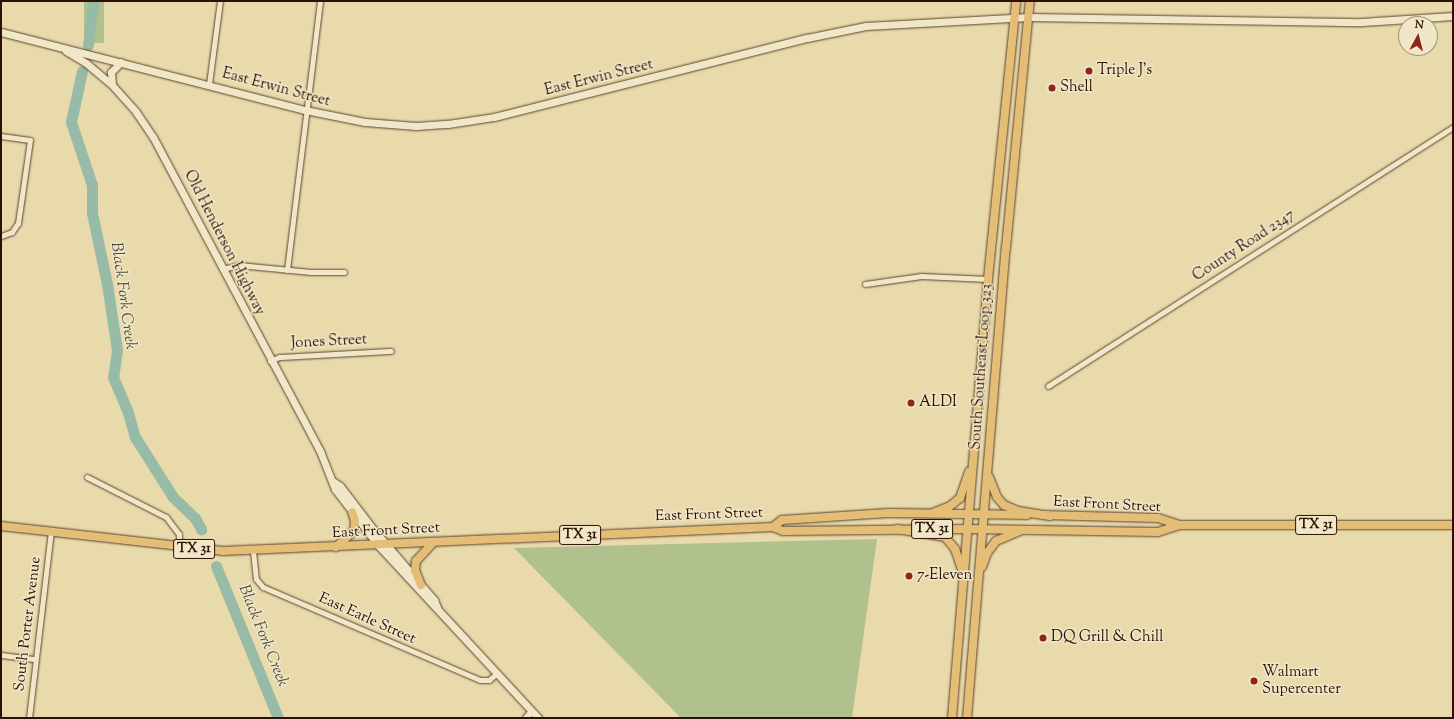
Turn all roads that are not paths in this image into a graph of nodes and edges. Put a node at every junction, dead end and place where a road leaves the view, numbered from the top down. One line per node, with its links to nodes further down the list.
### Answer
1 (220, 1): 11 (street)
2 (320, 1): 13 (street)
3 (1016, 1): 6 (main road, South Southeast Loop 323)
4 (1030, 1): 7 (main road, South Southeast Loop 323)
5 (1453, 16): 7 (main road, East Erwin Street)
6 (1014, 18): 7 (main road, East Erwin Street); 13 (main road, East Erwin Street); 20 (main road, South Southeast Loop 323)
7 (1029, 18): 26 (main road, South Southeast Loop 323)
8 (1, 32): 9 (main road, East Erwin Street)
9 (55, 45): 10 (main road, East Erwin Street); 12 (main road, Old Henderson Highway)
10 (121, 62): 11 (main road, East Erwin Street); 12 (main road)
11 (209, 84): 13 (main road, East Erwin Street)
12 (112, 85): 17 (main road, Old Henderson Highway)
13 (305, 110): 18 (street)
14 (1453, 127): 24 (street, County Road 2347)
15 (1, 136): 16 (street)
16 (1, 236)
17 (222, 269): 18 (street); 23 (main road, Old Henderson Highway)
18 (287, 270): 19 (street)
19 (344, 272)
20 (988, 279): 21 (street); 25 (main road, South Southeast Loop 323)
21 (865, 284)
22 (391, 351): 23 (street, Jones Street)
23 (270, 361): 28 (main road, Old Henderson Highway)
24 (1048, 386)
25 (974, 450): 30 (main road); 31 (main road, South Southeast Loop 323)
26 (988, 474): 32 (main road, South Southeast Loop 323); 33 (main road)
27 (87, 477): 46 (street)
28 (334, 482): 29 (main road, Old Henderson Highway); 45 (main road, Old Henderson Highway)
29 (352, 512): 44 (main road, Old Henderson Highway); 47 (main road)
30 (933, 513): 31 (main road, East Front Street / TX 31); 37 (main road, East Front Street / TX 31)
31 (969, 514): 32 (main road, East Front Street / TX 31); 39 (main road, South Southeast Loop 323)
32 (984, 514): 33 (main road, East Front Street / TX 31); 40 (main road, South Southeast Loop 323)
33 (1050, 516): 34 (main road, East Front Street / TX 31)
34 (1178, 525): 35 (main road, TX 31); 41 (main road, East Front Street / TX 31)
35 (1453, 525)
36 (1, 526): 42 (main road, East Front Street / TX 31)
37 (773, 527): 38 (main road, East Front Street / TX 31); 43 (main road, East Front Street / TX 31)
38 (897, 529): 39 (main road, East Front Street / TX 31); 49 (main road)
39 (968, 529): 40 (main road, East Front Street / TX 31); 49 (main road, South Southeast Loop 323)
40 (982, 529): 41 (main road, East Front Street / TX 31); 50 (main road, South Southeast Loop 323)
41 (1022, 530): 50 (main road)
42 (51, 532): 46 (main road, East Front Street / TX 31); 54 (street, South Porter Avenue)
43 (434, 542): 45 (main road, East Front Street / TX 31); 51 (main road)
44 (378, 545): 45 (main road, East Front Street / TX 31); 47 (main road, East Front Street / TX 31); 52 (main road, Old Henderson Highway)
45 (388, 545): 51 (main road, Old Henderson Highway)
46 (179, 548): 48 (main road, East Front Street / TX 31)
47 (336, 548): 48 (main road, East Front Street / TX 31)
48 (253, 551): 55 (street, East Earle Street)
49 (963, 573): 60 (main road, South Southeast Loop 323)
50 (978, 581): 61 (main road, South Southeast Loop 323)
51 (421, 585): 52 (main road, Old Henderson Highway)
52 (437, 607): 55 (main road, Old Henderson Highway)
53 (1, 655): 54 (street)
54 (36, 659): 57 (street, South Porter Avenue)
55 (497, 673): 56 (main road, Old Henderson Highway)
56 (532, 711): 58 (street); 59 (main road, Old Henderson Highway)
57 (29, 718)
58 (526, 718)
59 (538, 718)
60 (952, 718)
61 (967, 718)

